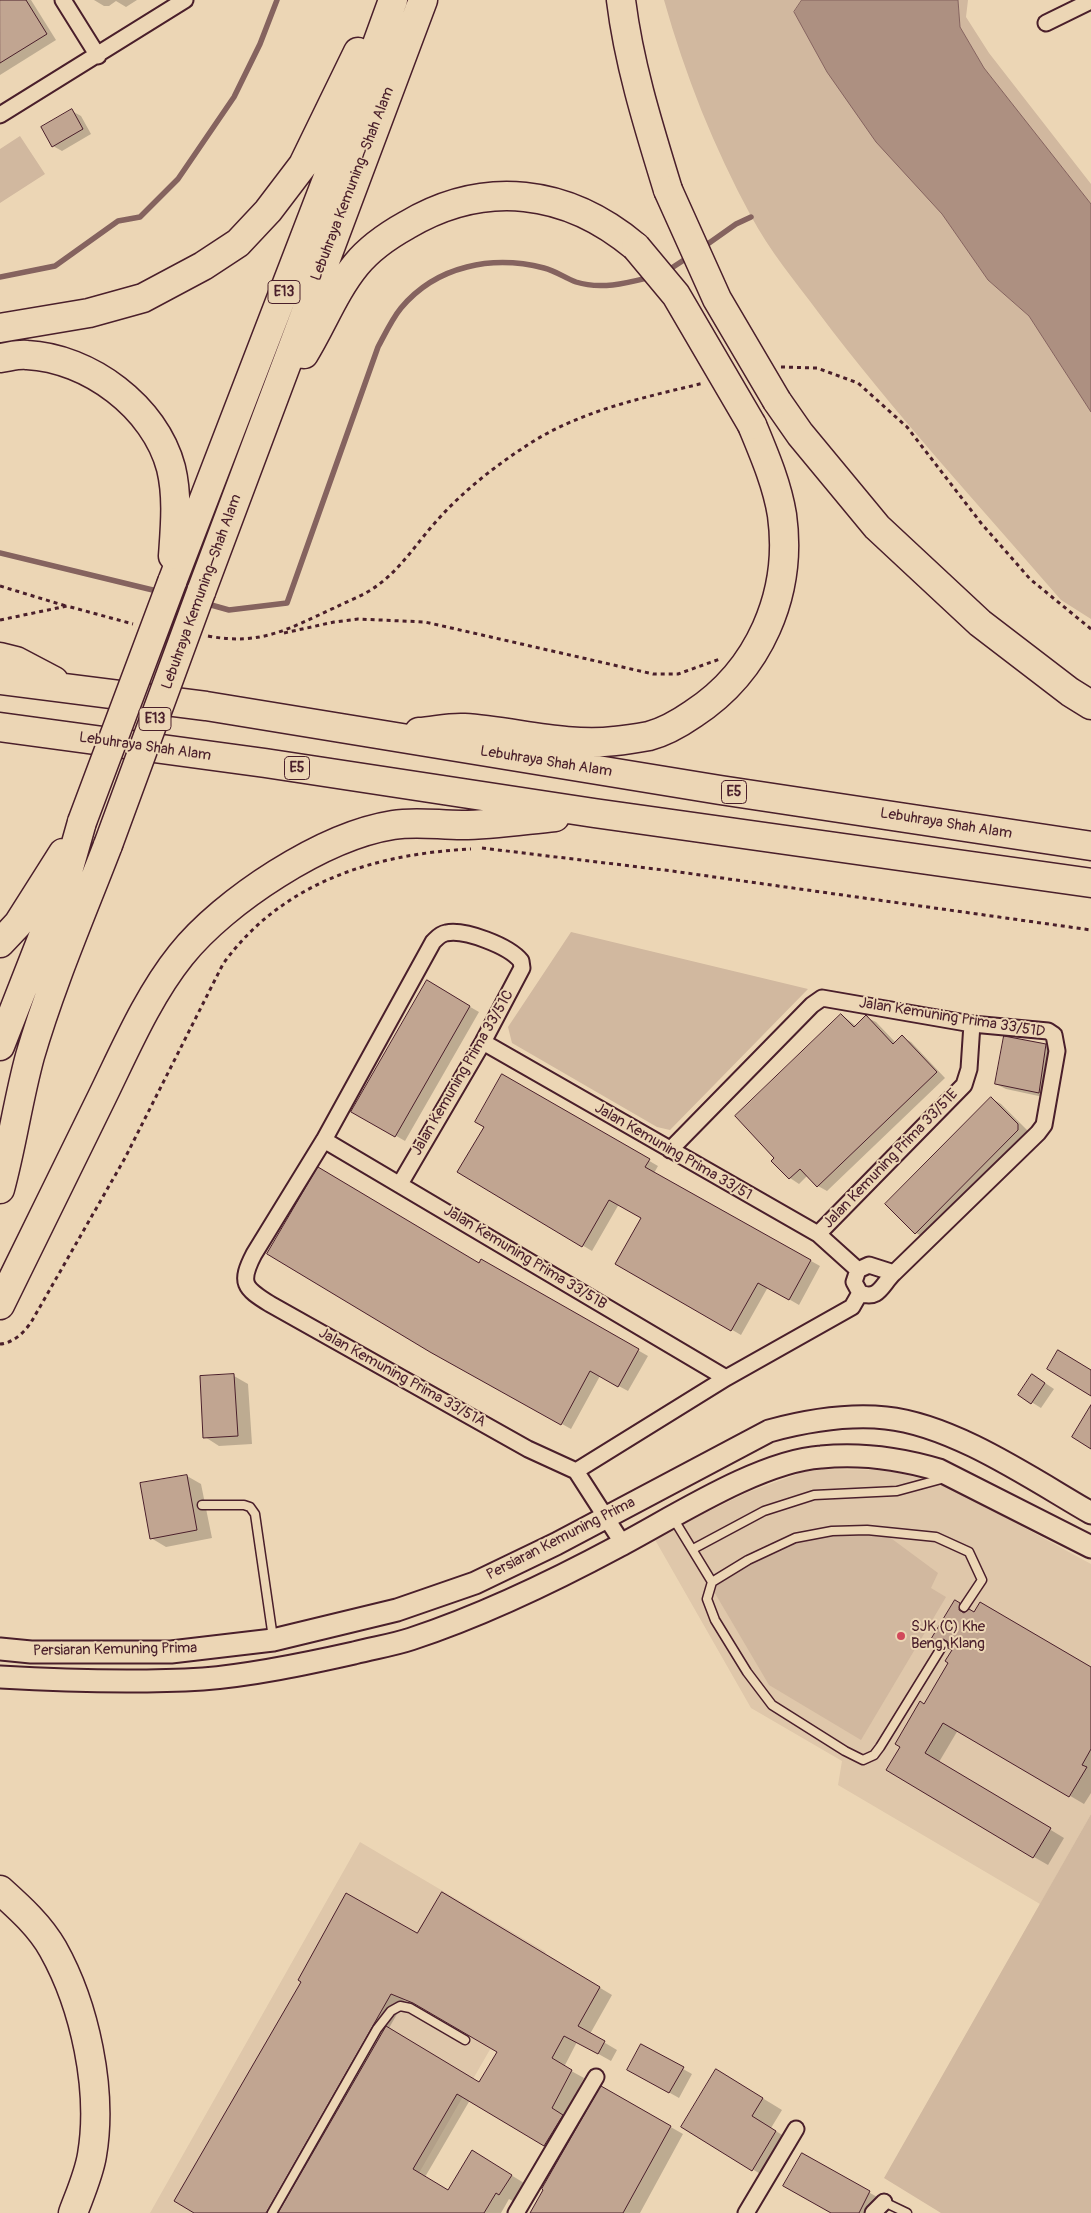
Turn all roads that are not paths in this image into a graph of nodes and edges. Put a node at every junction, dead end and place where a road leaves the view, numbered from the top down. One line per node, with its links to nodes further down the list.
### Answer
1 (63, 0): 9 (street)
2 (186, 0): 9 (street)
3 (384, 0): 11 (highway)
4 (394, 0): 14 (highway, Lebuhraya Kemuning–Shah Alam / E13)
5 (423, 0): 13 (highway, Lebuhraya Kemuning–Shah Alam / E13)
6 (621, 0): 18 (highway, bridge)
7 (1091, 2): 8 (street)
8 (1046, 23)
9 (98, 56): 10 (street)
10 (0, 115)
11 (0, 328)
12 (0, 358): 14 (highway)
13 (271, 407): 20 (highway, bridge); 29 (highway, Lebuhraya Kemuning–Shah Alam / E13, bridge)
14 (172, 582): 22 (highway, Lebuhraya Kemuning–Shah Alam / E13, bridge)
15 (0, 657): 17 (highway)
16 (0, 680): 17 (highway, Lebuhraya Shah Alam / E5)
17 (68, 689): 20 (highway, Lebuhraya Shah Alam / E5)
18 (1091, 705)
19 (0, 727): 21 (highway, Lebuhraya Shah Alam / E5)
20 (378, 736): 23 (highway, Lebuhraya Shah Alam / E5)
21 (594, 813): 24 (highway, Lebuhraya Shah Alam / E5); 39 (highway)
22 (82, 822): 25 (highway, Lebuhraya Kemuning–Shah Alam / E13); 28 (highway)
23 (1091, 846)
24 (1091, 883)
25 (0, 944)
26 (972, 1024): 32 (street, Jalan Kemuning Prima 33/51D); 35 (street, Jalan Kemuning Prima 33/51E); 37 (street, Jalan Kemuning Prima 33/51D)
27 (483, 1042): 31 (street, Jalan Kemuning Prima 33/51C); 32 (street, Jalan Kemuning Prima 33/51); 33 (street, Jalan Kemuning Prima 33/51C)
28 (0, 1046)
29 (30, 1057): 30 (highway); 34 (highway, Lebuhraya Kemuning–Shah Alam / E13)
30 (0, 1114)
31 (324, 1140): 33 (street, Jalan Kemuning Prima 33/51B); 41 (street, Jalan Kemuning Prima 33/51A)
32 (670, 1150): 35 (street, Jalan Kemuning Prima 33/51)
33 (400, 1184): 40 (street, Jalan Kemuning Prima 33/51B)
34 (0, 1190)
35 (818, 1234): 36 (street, Jalan Kemuning Prima 33/51)
36 (858, 1270): 37 (street); 38 (street)
37 (894, 1273): 38 (street)
38 (860, 1293): 40 (street)
39 (0, 1305)
40 (726, 1378): 41 (street)
41 (576, 1471): 46 (street)
42 (952, 1477): 45 (street, Persiaran Kemuning Prima); 48 (street, Persiaran Kemuning Prima); 49 (lane)
43 (202, 1505): 52 (lane)
44 (1091, 1513): 46 (street, Persiaran Kemuning Prima)
45 (672, 1517): 47 (street, Persiaran Kemuning Prima); 49 (lane)
46 (604, 1518): 47 (street); 52 (street, Persiaran Kemuning Prima)
47 (623, 1544): 55 (street, Persiaran Kemuning Prima)
48 (1091, 1547)
49 (694, 1549): 50 (lane)
50 (712, 1582): 51 (lane); 53 (lane)
51 (964, 1606)
52 (273, 1640): 54 (street, Persiaran Kemuning Prima)
53 (943, 1645)
54 (0, 1649)
55 (0, 1678)
56 (0, 1890): 61 (highway)
57 (465, 2040): 62 (lane)
58 (596, 2077): 63 (street)
59 (796, 2129): 64 (street)
60 (878, 2208): 65 (lane)
61 (73, 2213)
62 (272, 2213)
63 (516, 2213)
64 (746, 2213)
65 (907, 2213)

